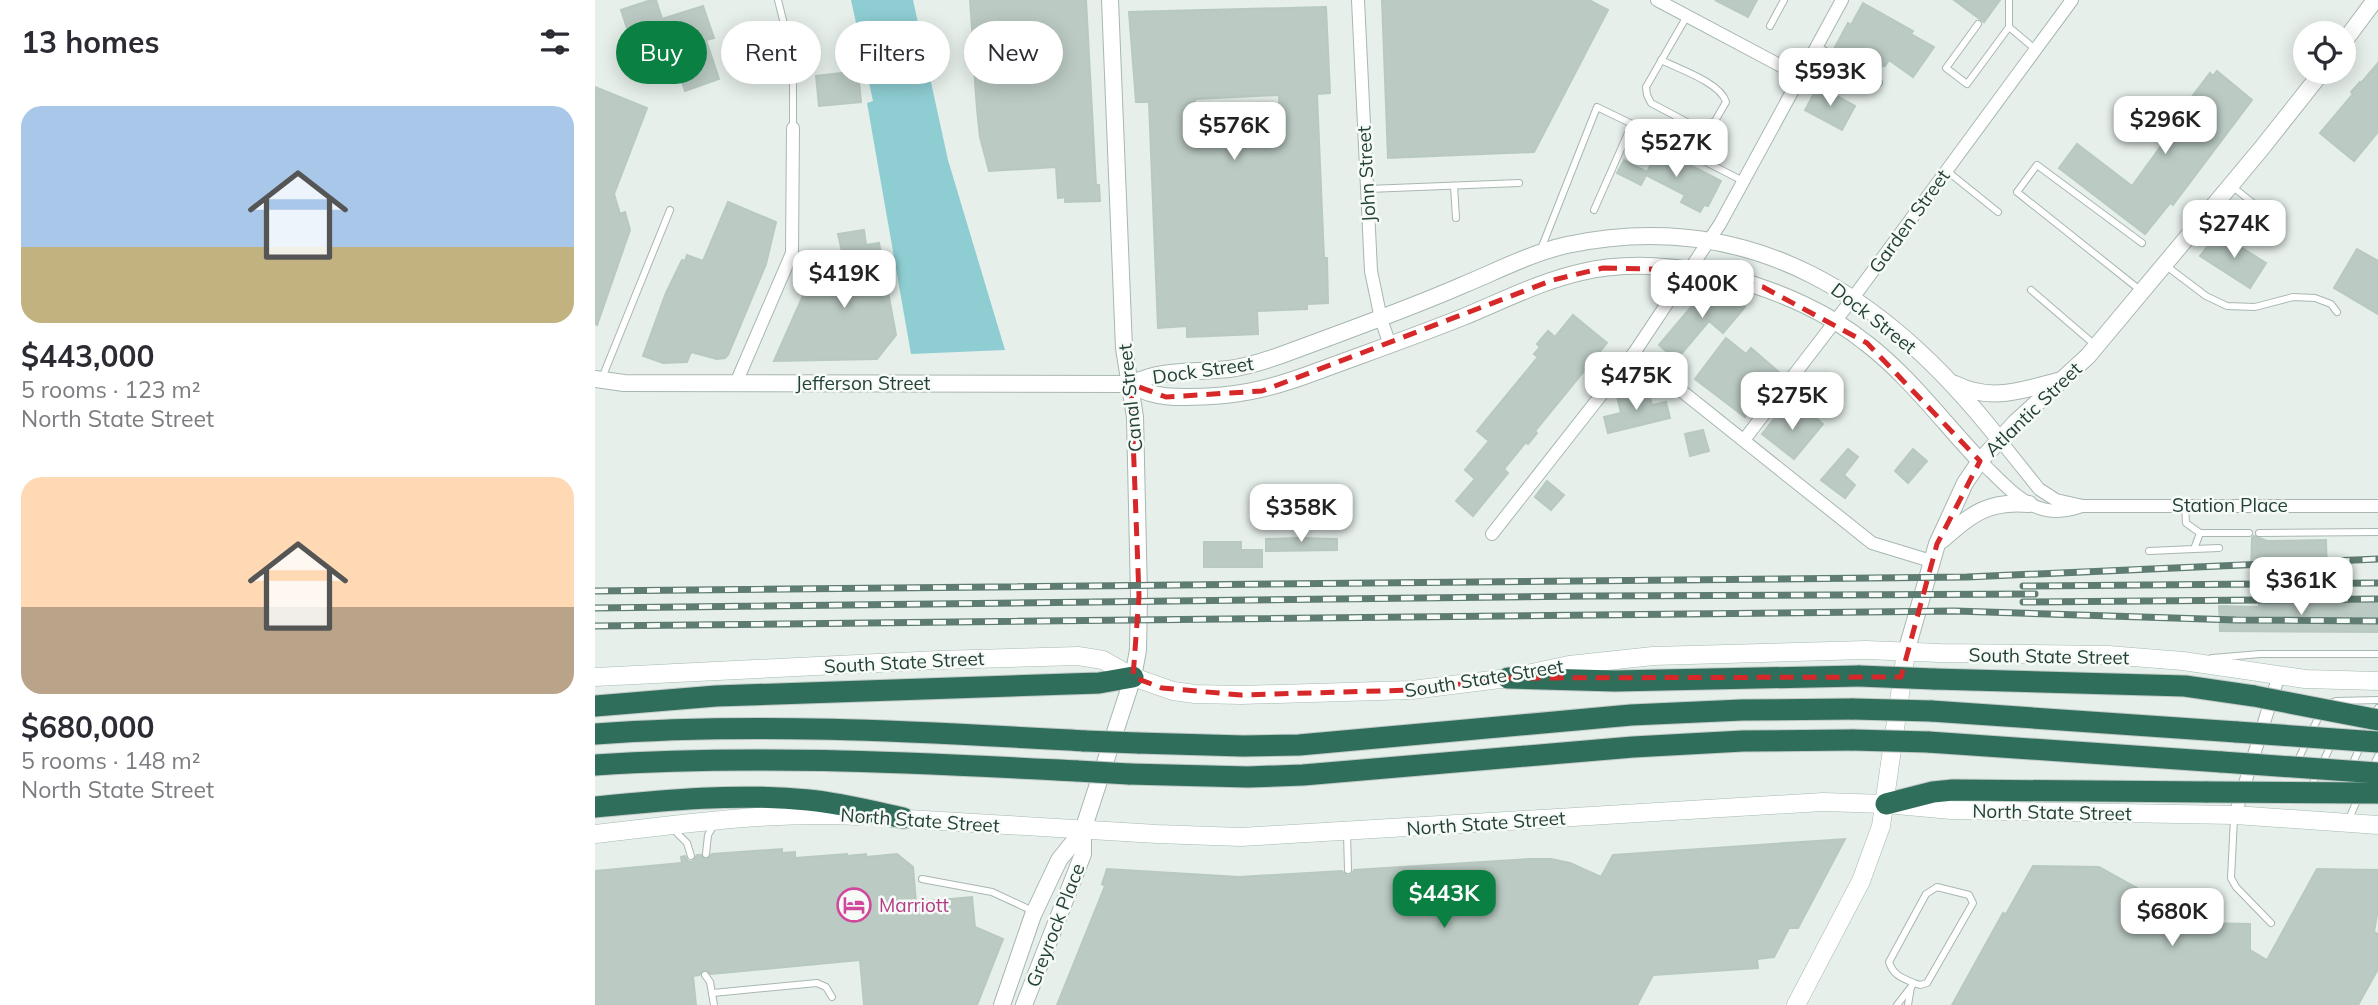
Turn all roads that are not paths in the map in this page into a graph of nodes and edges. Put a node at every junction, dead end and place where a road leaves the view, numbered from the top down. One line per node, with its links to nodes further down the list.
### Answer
1 (778, 0): 22 (lane)
2 (1109, 0): 52 (street, Canal Street)
3 (1357, 0): 28 (street, John Street)
4 (1657, 0): 10 (street)
5 (1784, 0): 12 (lane)
6 (1842, 0): 15 (street)
7 (2008, 0): 14 (lane)
8 (2072, 0): 16 (street, Garden Street)
9 (2375, 0): 13 (street)
10 (1687, 16): 17 (lane); 18 (street)
11 (1978, 24): 14 (lane)
12 (1770, 26)
13 (2356, 26)
14 (2009, 27): 16 (lane)
15 (1817, 46): 18 (street); 19 (lane)
16 (2035, 50): 23 (street, Garden Street)
17 (1661, 60): 17 (lane)
18 (1800, 76): 24 (street)
19 (1879, 83)
20 (2312, 84): 27 (street, Atlantic Street)
21 (1632, 124): 24 (lane); 31 (lane); 36 (lane)
22 (793, 128): 51 (street)
23 (1946, 171): 32 (lane); 41 (street, Garden Street)
24 (1745, 182): 34 (street)
25 (1519, 183): 26 (lane)
26 (1454, 186): 28 (lane); 33 (lane)
27 (2231, 186): 29 (lane); 37 (street, Atlantic Street)
28 (1366, 189): 43 (street, John Street)
29 (2258, 207)
30 (670, 210): 49 (lane)
31 (1594, 210)
32 (1998, 212)
33 (1456, 218)
34 (1710, 239): 36 (street, Dock Street); 38 (street); 41 (street, Dock Street)
35 (2142, 243): 40 (lane)
36 (1539, 254): 43 (street, Dock Street)
37 (2164, 264): 40 (street, Atlantic Street); 42 (lane)
38 (1688, 270): 44 (street, Dock Street); 45 (street, Dock Street); 47 (street)
39 (2031, 290): 46 (lane)
40 (2141, 292): 46 (street, Atlantic Street)
41 (1853, 298): 44 (street, Garden Street); 50 (street, Dock Street)
42 (2337, 312)
43 (1381, 319): 45 (street, John Street); 52 (street, Dock Street)
44 (1835, 321): 54 (street, Garden Street); 55 (street, Dock Street)
45 (1390, 345): 52 (street, Dock Street)
46 (2097, 346): 48 (street, Atlantic Street)
47 (1634, 353): 54 (street); 64 (street)
48 (2064, 379): 50 (street); 53 (street, Atlantic Street)
49 (598, 380): 51 (street, Jefferson Street)
50 (1950, 382): 53 (street, Dock Street)
51 (736, 383): 52 (street, Jefferson Street)
52 (1131, 384): 75 (street, Canal Street)
53 (1999, 439): 55 (street, Atlantic Street); 58 (street, Station Place)
54 (1744, 440): 69 (street)
55 (1980, 461): 56 (street, Station Place); 65 (street, Atlantic Street)
56 (2029, 504): 58 (street, Station Place); 65 (street)
57 (2185, 504): 58 (street, Station Place); 59 (street, Station Place); 61 (lane)
58 (2083, 506)
59 (2378, 506)
60 (2378, 532): 63 (lane)
61 (2200, 533): 62 (lane); 67 (lane)
62 (2249, 533)
63 (2259, 533)
64 (1492, 534)
65 (1937, 544): 69 (street, Atlantic Street)
66 (2219, 548): 67 (lane)
67 (2194, 549): 68 (lane)
68 (2149, 551)
69 (1931, 561): 70 (street, Atlantic Street)
70 (1906, 652): 72 (main road, South State Street); 76 (main road, South State Street); 90 (main road, Atlantic Street)
71 (2378, 654): 72 (lane)
72 (2183, 661): 73 (main road, South State Street)
73 (2279, 675): 77 (main road, South State Street); 95 (street)
74 (595, 677): 75 (main road, South State Street)
75 (1133, 677): 76 (main road, South State Street); 80 (highway); 101 (street, Canal Street)
76 (1508, 678): 82 (highway, bridge)
77 (2378, 681)
78 (2352, 700): 79 (lane); 83 (lane); 92 (lane)
79 (2378, 700)
80 (595, 706)
81 (2378, 708): 94 (lane)
82 (2378, 720)
83 (2341, 723)
84 (595, 734): 86 (highway, bridge)
85 (2336, 735): 93 (lane)
86 (2378, 742)
87 (2378, 756): 89 (lane)
88 (595, 765): 89 (highway, bridge)
89 (2372, 783): 90 (highway, bridge); 98 (lane)
90 (1886, 804): 95 (main road, North State Street); 102 (main road, North State Street); 116 (main road, Atlantic Street)
91 (595, 807): 96 (highway)
92 (2275, 810): 93 (main road, North State Street); 95 (main road, North State Street)
93 (2299, 812): 94 (main road, North State Street)
94 (2329, 814): 98 (main road, North State Street)
95 (2235, 815): 109 (lane)
96 (902, 818): 97 (main road, North State Street); 101 (main road, North State Street)
97 (718, 820): 99 (main road, North State Street); 104 (lane)
98 (2347, 823): 100 (main road, North State Street)
99 (669, 825): 103 (main road, North State Street); 105 (lane)
100 (2378, 825)
101 (1083, 830): 102 (main road, North State Street); 108 (street, Greyrock Place); 119 (street, Greyrock Place)
102 (1346, 832): 106 (lane)
103 (595, 834)
104 (706, 855)
105 (691, 856)
106 (1348, 870)
107 (922, 879): 108 (lane)
108 (1034, 912): 118 (street, Greyrock Place)
109 (2271, 923)
110 (714, 974): 112 (lane)
111 (705, 975): 112 (lane)
112 (710, 982): 114 (lane)
113 (1912, 985): 113 (lane); 120 (lane); 121 (lane)
114 (713, 993): 115 (lane); 117 (lane)
115 (832, 997)
116 (1798, 1004)
117 (714, 1005)
118 (1002, 1005)
119 (1024, 1005)
120 (1896, 1005)
121 (1908, 1005)

